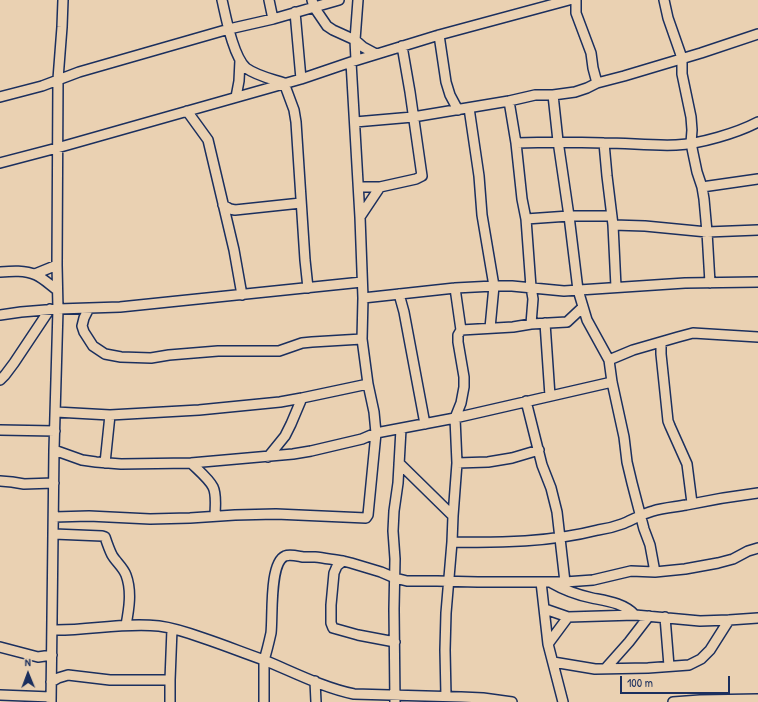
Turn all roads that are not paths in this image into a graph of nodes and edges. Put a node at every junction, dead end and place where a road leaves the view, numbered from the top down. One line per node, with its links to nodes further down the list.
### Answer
1 (63, 0): 21 (street)
2 (222, 0): 12 (street)
3 (269, 0): 11 (street)
4 (338, 0): 9 (street)
5 (358, 0): 15 (street)
6 (569, 0): 14 (street)
7 (576, 0): 23 (street)
8 (664, 0): 18 (street)
9 (313, 3): 10 (street); 15 (street)
10 (296, 12): 11 (street); 22 (street)
11 (273, 19): 12 (street)
12 (229, 29): 19 (street); 21 (street)
13 (758, 34): 18 (street)
14 (439, 35): 16 (street); 30 (street)
15 (355, 40): 17 (street); 20 (street)
16 (402, 46): 17 (street); 32 (street)
17 (376, 54): 20 (street)
18 (682, 58): 23 (street); 38 (street)
19 (240, 60): 24 (street); 27 (street)
20 (353, 61): 22 (street); 33 (street)
21 (58, 79): 26 (street); 39 (street)
22 (302, 79): 24 (street)
23 (597, 83): 25 (street)
24 (284, 84): 27 (street); 45 (street)
25 (553, 95): 28 (street); 35 (street)
26 (0, 97)
27 (236, 97): 31 (street)
28 (509, 101): 29 (street); 36 (street)
29 (469, 108): 30 (street); 59 (street)
30 (458, 110): 32 (street)
31 (188, 111): 39 (street); 46 (street)
32 (413, 118): 33 (street); 44 (street)
33 (355, 122): 42 (street)
34 (758, 122): 38 (street)
35 (558, 141): 36 (street); 37 (street); 47 (street)
36 (516, 143): 49 (street)
37 (604, 143): 38 (street); 50 (street)
38 (691, 143): 43 (street)
39 (57, 148): 40 (street); 53 (street)
40 (0, 163)
41 (758, 179): 43 (street)
42 (359, 187): 44 (street); 48 (street)
43 (702, 187): 52 (street)
44 (380, 188): 48 (street)
45 (301, 203): 46 (street); 61 (street)
46 (223, 205): 67 (street)
47 (569, 216): 49 (street); 50 (street); 65 (street)
48 (360, 217): 56 (street)
49 (526, 218): 63 (street)
50 (613, 220): 52 (street); 60 (street)
51 (758, 230): 52 (street)
52 (707, 232): 58 (street)
53 (56, 265): 55 (street); 64 (street)
54 (0, 272): 55 (street)
55 (35, 274): 64 (street)
56 (362, 282): 61 (street); 68 (street)
57 (758, 282): 58 (street)
58 (710, 283): 60 (street)
59 (494, 286): 62 (street); 63 (street); 75 (street)
60 (616, 287): 65 (street)
61 (308, 288): 67 (street)
62 (455, 288): 66 (street); 76 (street)
63 (531, 288): 65 (street); 74 (street)
64 (57, 290): 71 (street)
65 (578, 290): 69 (street)
66 (399, 294): 68 (street); 90 (street)
67 (242, 295): 70 (street)
68 (363, 298): 78 (street)
69 (583, 307): 73 (street); 80 (street)
70 (89, 308): 71 (street); 78 (street)
71 (54, 309): 72 (street); 81 (street); 87 (street)
72 (0, 315)
73 (545, 323): 74 (street); 84 (street)
74 (531, 324): 75 (street)
75 (490, 328): 76 (street)
76 (461, 330): 89 (street)
77 (758, 337): 79 (street)
78 (362, 339): 83 (street)
79 (661, 342): 80 (street); 105 (street)
80 (609, 360): 82 (street)
81 (0, 380)
82 (612, 382): 84 (street); 106 (street)
83 (368, 384): 85 (street); 94 (street)
84 (550, 396): 86 (street)
85 (302, 398): 88 (street); 97 (street)
86 (526, 402): 89 (street); 96 (street)
87 (56, 412): 88 (street); 93 (street)
88 (110, 415): 98 (street)
89 (455, 418): 90 (street); 101 (street)
90 (425, 424): 91 (street)
91 (401, 429): 94 (street); 100 (street)
92 (0, 430): 93 (street)
93 (55, 431): 95 (street)
94 (376, 433): 97 (street); 107 (street)
95 (54, 450): 98 (street); 103 (street)
96 (539, 450): 101 (street); 111 (street)
97 (268, 457): 99 (street)
98 (105, 463): 99 (street)
99 (191, 463): 107 (street)
100 (399, 463): 108 (street); 114 (street)
101 (457, 463): 108 (street)
102 (0, 481): 103 (street)
103 (54, 484): 109 (street)
104 (758, 493): 105 (street)
105 (692, 503): 106 (street)
106 (640, 515): 111 (street); 117 (street)
107 (215, 516): 109 (street)
108 (453, 516): 112 (street)
109 (54, 517): 110 (street)
110 (54, 534): 129 (street); 131 (street)
111 (559, 537): 112 (street); 121 (street)
112 (452, 542): 119 (street)
113 (758, 548): 117 (street)
114 (395, 559): 116 (street); 118 (street)
115 (343, 561): 116 (street); 132 (street); 136 (street)
116 (375, 570): 118 (street)
117 (655, 572): 121 (street)
118 (395, 578): 119 (street); 132 (street)
119 (449, 582): 120 (street); 145 (street)
120 (546, 582): 121 (street); 122 (street); 123 (street)
121 (565, 582)
122 (545, 610): 125 (street); 133 (street)
123 (635, 615): 124 (street); 125 (street)
124 (649, 616): 126 (street); 139 (street)
125 (568, 617): 133 (street)
126 (665, 617): 128 (street); 138 (street)
127 (758, 618): 128 (street)
128 (729, 620): 138 (street)
129 (126, 625): 130 (street); 131 (street)
130 (172, 629): 136 (street); 141 (street)
131 (52, 630): 135 (street)
132 (394, 642): 147 (street)
133 (548, 644): 137 (street)
134 (0, 647): 135 (street)
135 (52, 660): 140 (street); 143 (street)
136 (264, 660): 142 (street); 151 (street)
137 (553, 662): 139 (street); 154 (street)
138 (669, 666): 139 (street)
139 (605, 669)
140 (68, 675): 141 (street); 143 (street)
141 (170, 680): 150 (street)
142 (315, 681): 147 (street); 152 (street)
143 (51, 682): 146 (street)
144 (0, 695): 146 (street)
145 (446, 696): 147 (street); 149 (street)
146 (51, 699)
147 (395, 699)
148 (758, 699): 155 (street)
149 (476, 700): 153 (street)
150 (170, 702)
151 (264, 702)
152 (316, 702)
153 (512, 702)
154 (563, 702)
155 (673, 702)

